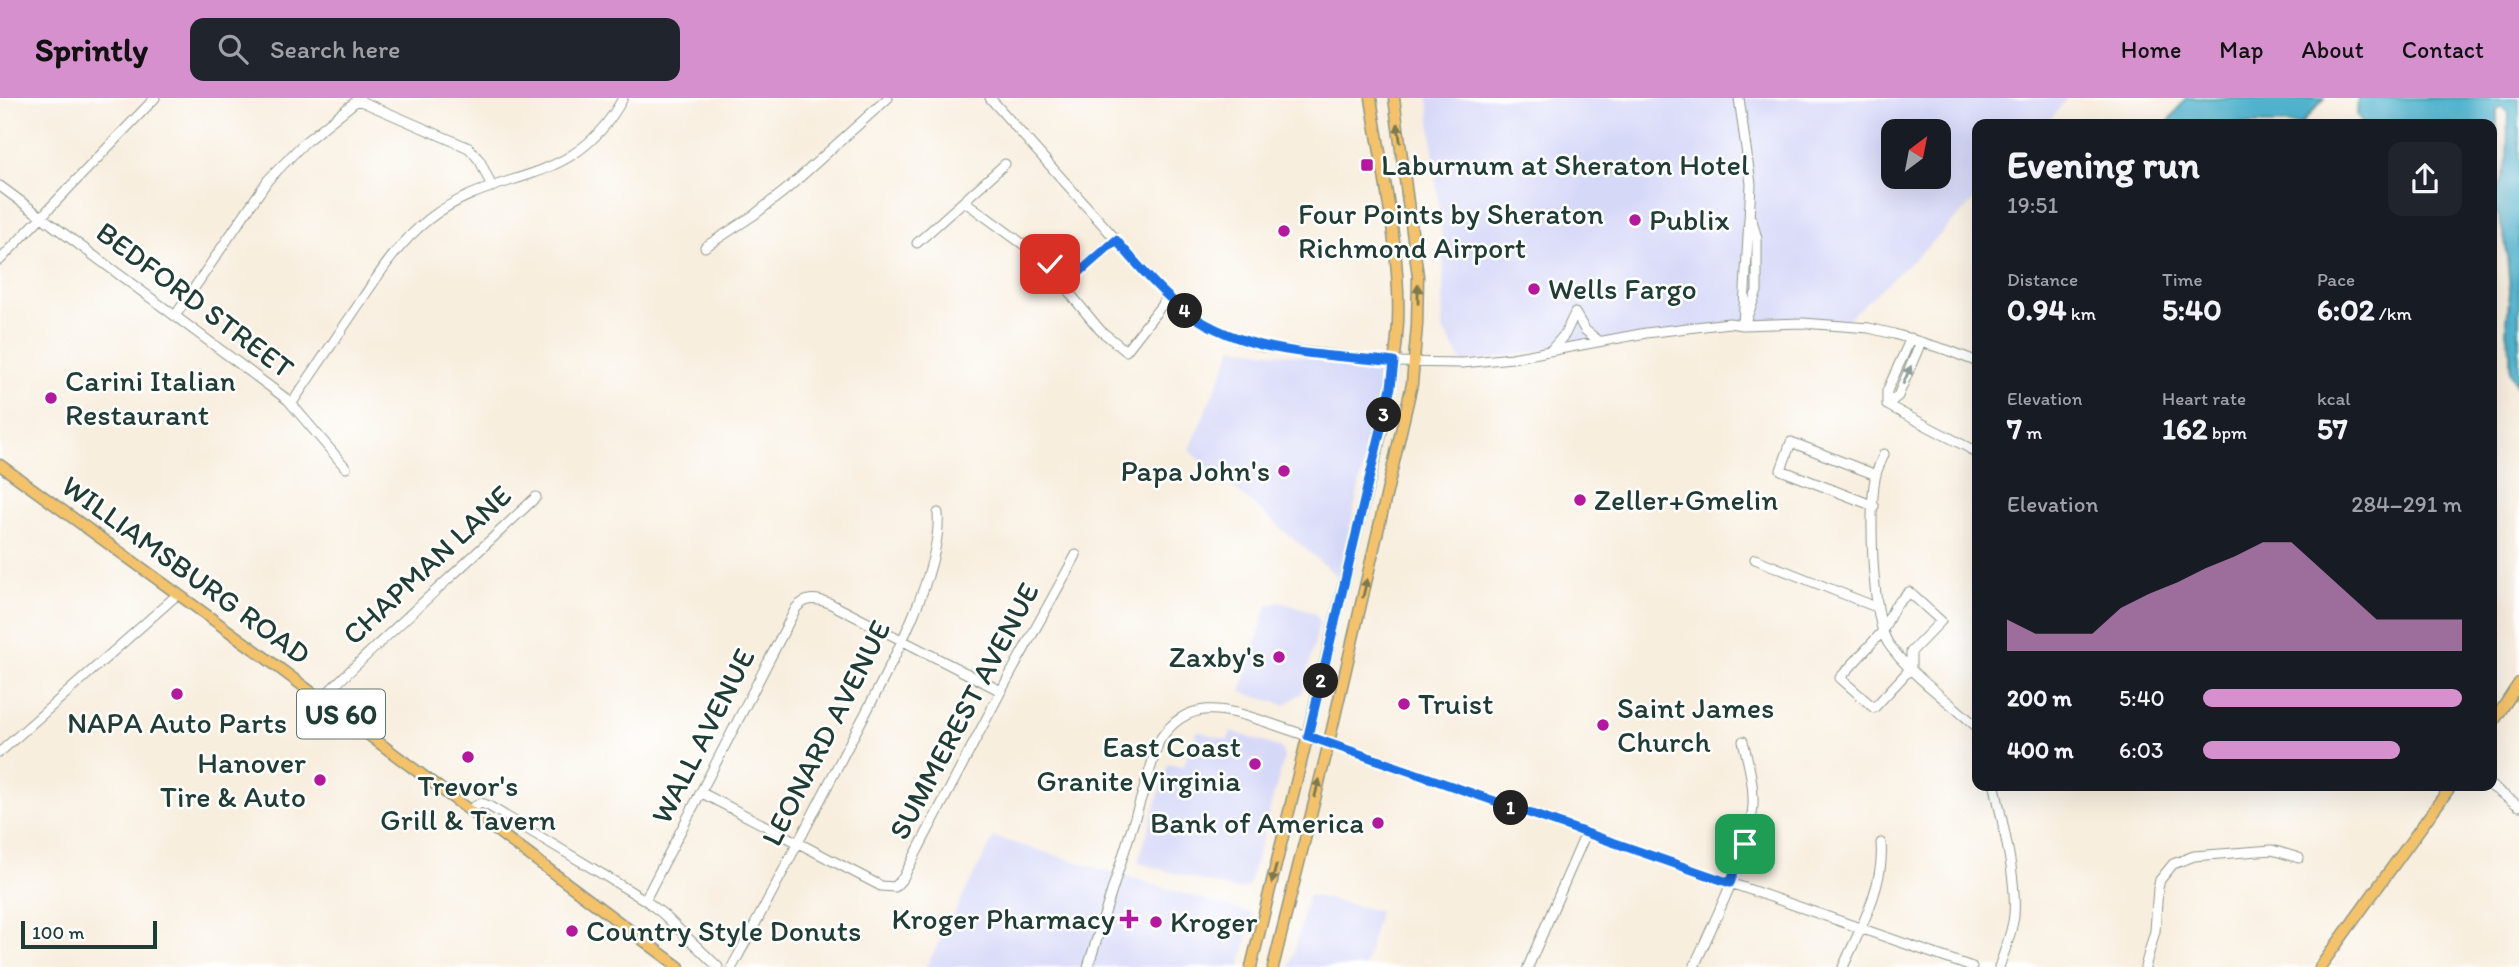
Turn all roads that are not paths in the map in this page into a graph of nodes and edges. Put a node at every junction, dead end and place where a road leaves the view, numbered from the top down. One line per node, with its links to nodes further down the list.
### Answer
1 (155, 98): 13 (street)
2 (357, 98): 11 (street); 20 (street)
3 (623, 98): 11 (street)
4 (888, 98): 16 (street)
5 (990, 98): 14 (street)
6 (1371, 98): 27 (main road)
7 (1739, 98): 21 (street)
8 (1396, 101): 28 (main road, one-way to 8)
9 (1005, 164): 12 (street)
10 (0, 186): 13 (street, BEDFORD STREET)
11 (492, 187): 29 (street)
12 (964, 201): 15 (street); 18 (street)
13 (42, 216): 17 (street); 20 (street, BEDFORD STREET)
14 (1116, 240): 18 (street); 19 (street)
15 (917, 243)
16 (705, 247)
17 (0, 260)
18 (1065, 285): 19 (street)
19 (1168, 297): 27 (street)
20 (175, 316): 29 (street, BEDFORD STREET)
21 (1744, 325): 22 (street); 23 (street)
22 (1911, 338): 24 (street); 30 (street)
23 (1599, 341): 25 (street); 25 (street)
24 (1921, 342): 26 (street); 30 (street, one-way to 24)
25 (1551, 350): 28 (street)
26 (1972, 360)
27 (1394, 362): 28 (street); 51 (main road)
28 (1415, 362): 53 (main road, one-way to 28)
29 (292, 404): 34 (street, BEDFORD STREET)
30 (1887, 405): 31 (street)
31 (1972, 451)
32 (1884, 454): 35 (street)
33 (0, 466): 41 (main road, WILLIAMSBURG ROAD / US 60)
34 (346, 468)
35 (1876, 475): 37 (street); 37 (street)
36 (536, 497): 48 (street, CHAPMAN LANE)
37 (1874, 506): 42 (street)
38 (938, 513): 44 (street, LEONARD AVENUE)
39 (1076, 555): 47 (street, SUMMEREST AVENUE)
40 (1755, 559): 42 (street)
41 (178, 594): 48 (main road, WILLIAMSBURG ROAD / US 60); 54 (street)
42 (1876, 607): 43 (street)
43 (1882, 632): 45 (street); 45 (street); 45 (street)
44 (901, 640): 47 (street); 58 (street, WALL AVENUE); 62 (street, LEONARD AVENUE)
45 (1911, 668): 50 (street)
46 (2519, 683): 49 (main road)
47 (1001, 691): 62 (street, SUMMEREST AVENUE)
48 (321, 699): 60 (main road, WILLIAMSBURG ROAD / US 60)
49 (2497, 716)
50 (1972, 723)
51 (1308, 736): 53 (street); 71 (street); 72 (main road, one-way to 72)
52 (1743, 741): 65 (street)
53 (1328, 743): 61 (street); 73 (main road, one-way to 53)
54 (0, 752)
55 (2497, 790): 59 (street)
56 (1996, 791): 78 (street)
57 (2447, 791): 80 (main road)
58 (702, 793): 62 (street); 66 (street, WALL AVENUE)
59 (2519, 806)
60 (470, 809): 66 (street); 68 (main road, WILLIAMSBURG ROAD / US 60)
61 (1587, 833): 65 (street); 74 (street)
62 (798, 843): 70 (street, LEONARD AVENUE)
63 (1881, 843): 67 (street)
64 (2299, 858): 79 (street)
65 (1730, 883): 67 (street); 75 (street)
66 (645, 900): 69 (street)
67 (1860, 928): 76 (street); 77 (street)
68 (679, 967)
69 (718, 967)
70 (732, 967)
71 (1088, 967)
72 (1251, 967)
73 (1273, 967)
74 (1528, 967)
75 (1694, 967)
76 (1843, 967)
77 (1972, 967)
78 (1998, 967)
79 (2145, 967)
80 (2320, 967)

